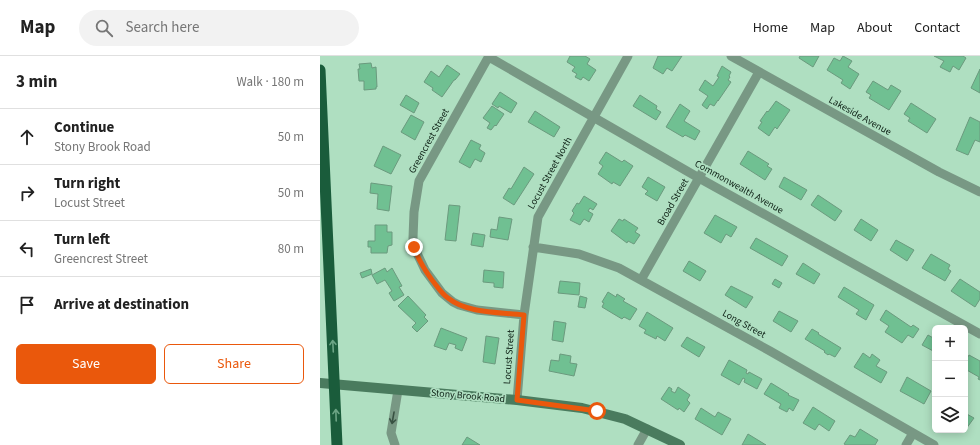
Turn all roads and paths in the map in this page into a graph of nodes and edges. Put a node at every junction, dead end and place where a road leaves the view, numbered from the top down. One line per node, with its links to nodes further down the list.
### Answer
1 (628, 56): 6 (street)
2 (731, 56): 5 (street, Lakeside Avenue)
3 (489, 57): 6 (street, Commonwealth Avenue); 11 (street, Greencrest Street)
4 (320, 70): 14 (highway, one-way to 4)
5 (759, 72): 7 (street, Broad Street); 8 (street, Lakeside Avenue)
6 (594, 117): 7 (street, Commonwealth Avenue); 9 (street, Locust Street North)
7 (699, 178): 10 (street, Broad Street); 12 (street, Commonwealth Avenue)
8 (980, 192)
9 (533, 247): 10 (street, Long Street); 11 (street, Locust Street North)
10 (641, 280): 18 (street, Long Street)
11 (524, 315): 16 (street, Locust Street)
12 (980, 334)
13 (320, 383): 14 (main road, Stony Brook Road)
14 (335, 384): 15 (main road, Stony Brook Road); 19 (highway, one-way to 14)
15 (398, 390): 16 (main road, Stony Brook Road); 20 (street, one-way to 20)
16 (517, 400): 17 (main road, Stony Brook Road)
17 (647, 429): 21 (street); 22 (main road, Stony Brook Road)
18 (913, 433): 23 (street); 24 (street, Long Street)
19 (337, 445)
20 (395, 445)
21 (638, 445)
22 (680, 445)
23 (906, 445)
24 (934, 445)

